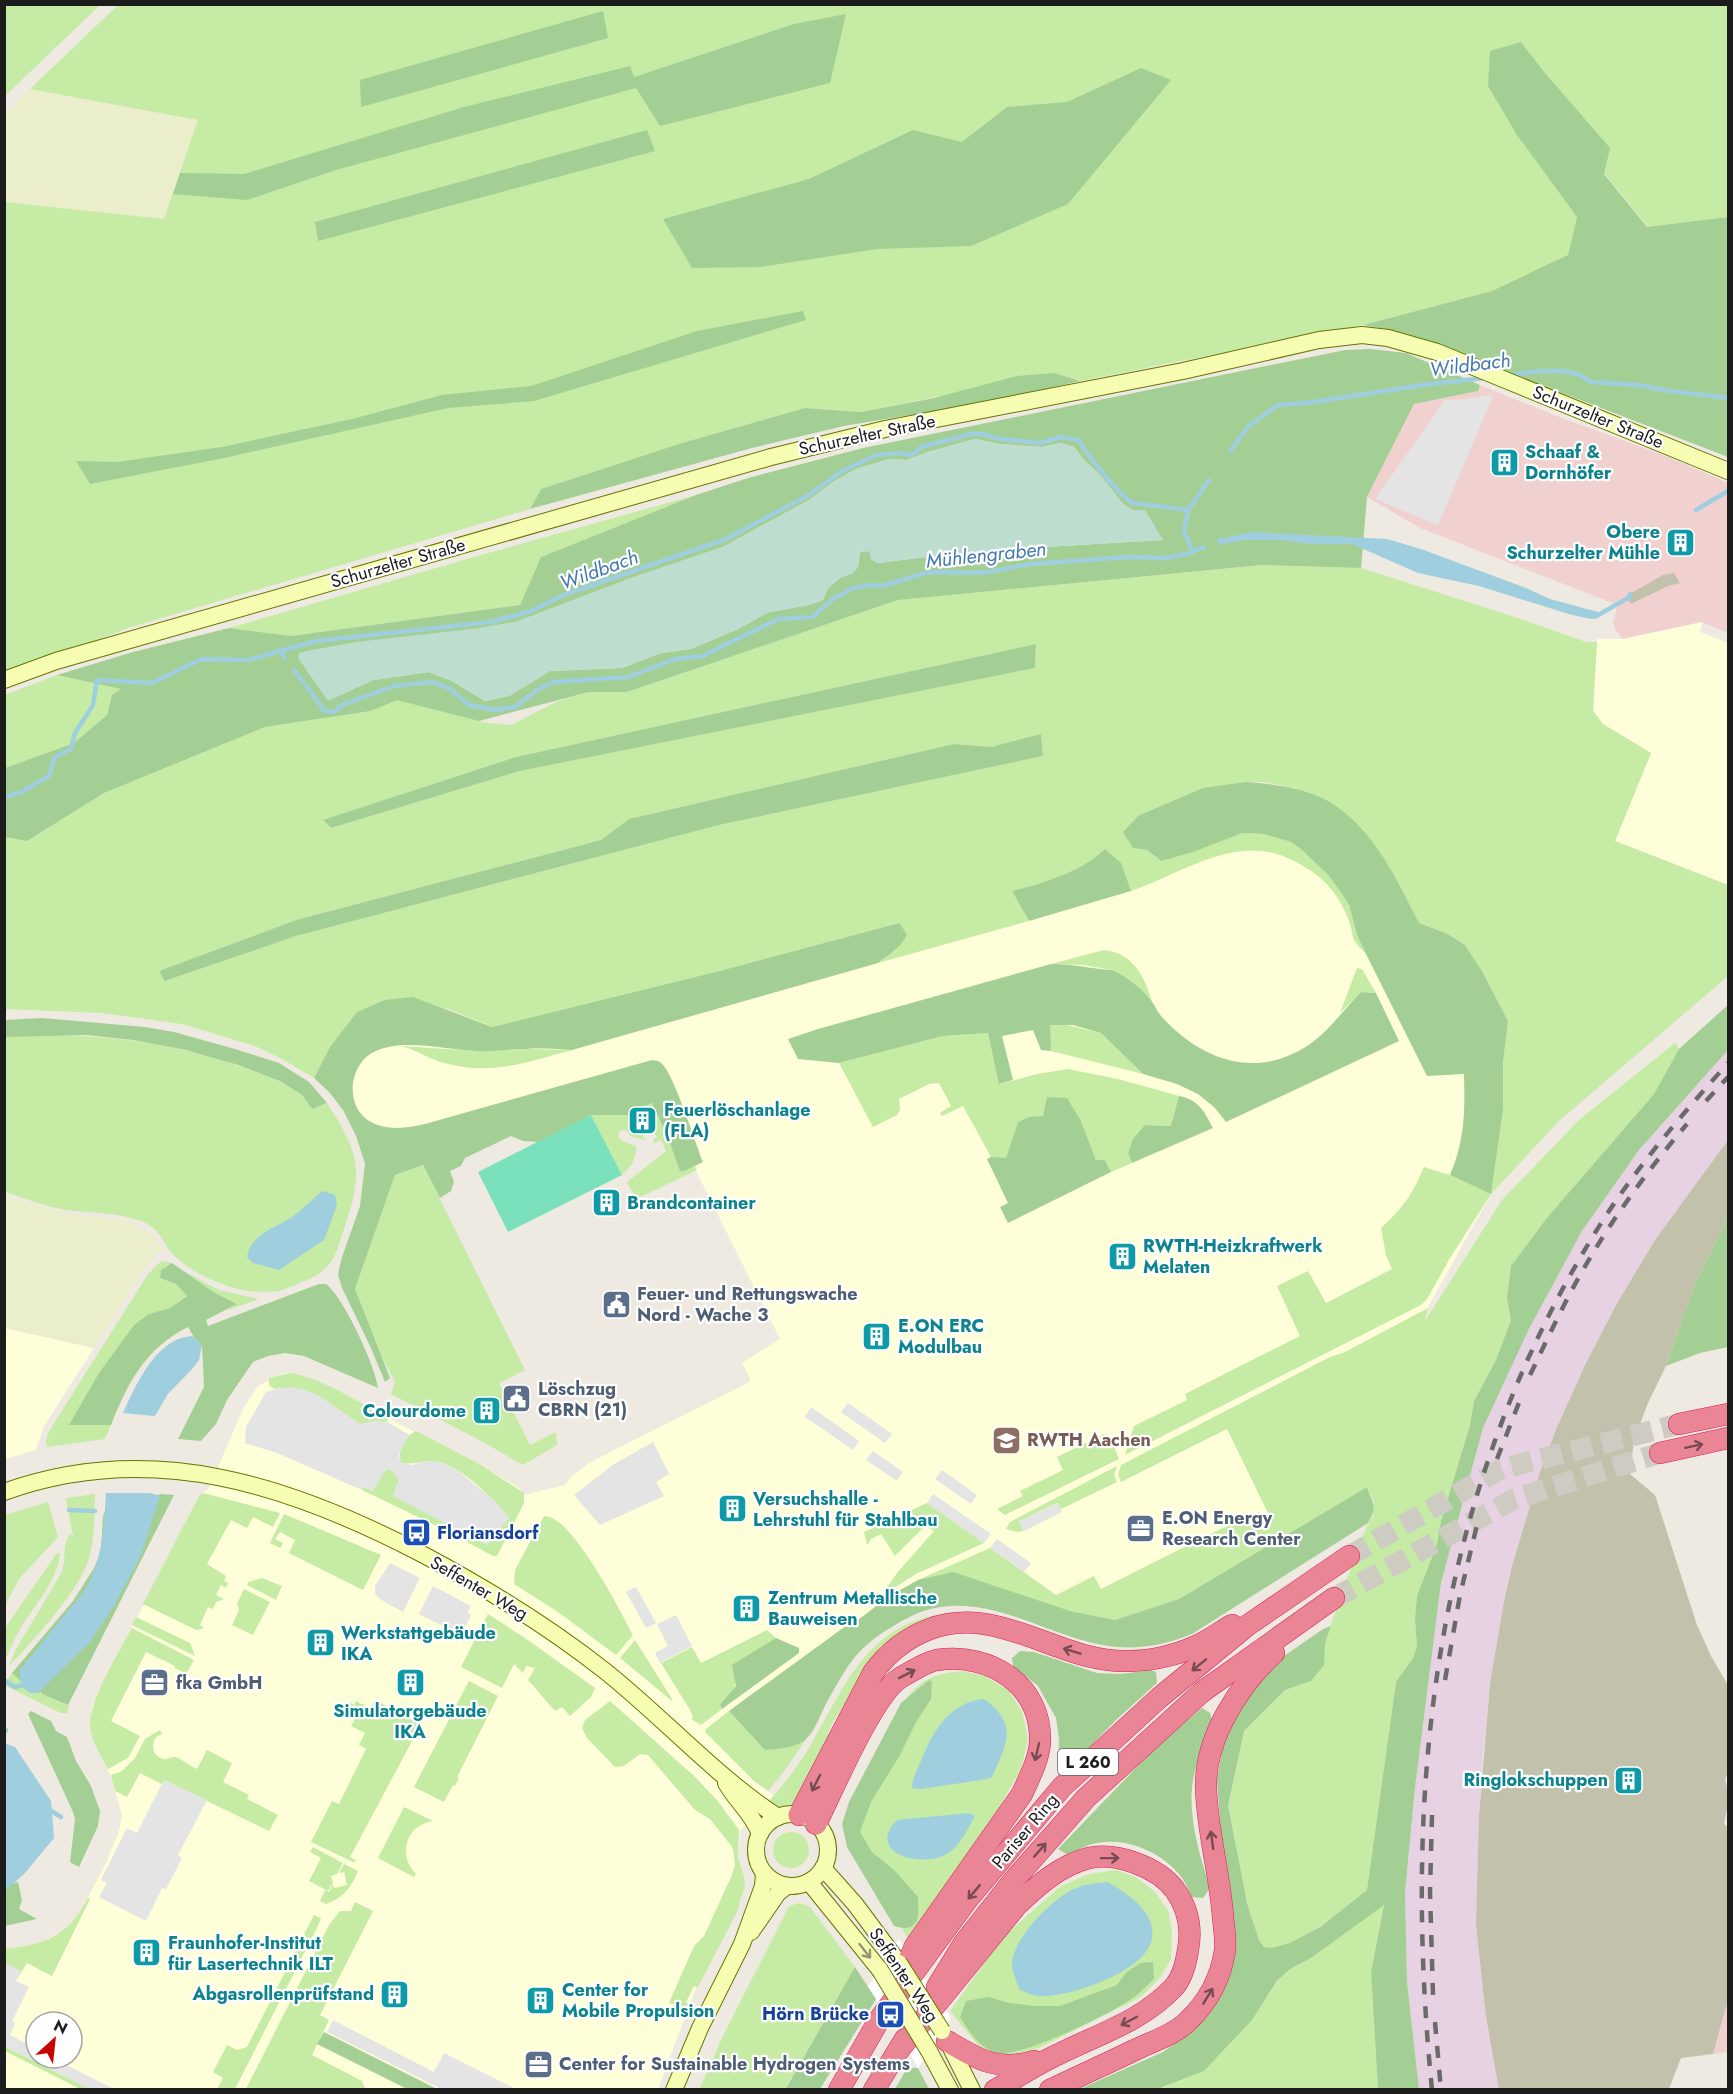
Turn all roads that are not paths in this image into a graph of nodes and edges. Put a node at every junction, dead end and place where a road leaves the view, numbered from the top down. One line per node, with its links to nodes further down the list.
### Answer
1 (1728, 471): 2 (street, Schurzelter Straße)
2 (4, 680)
3 (1728, 1414): 4 (highway)
4 (1678, 1424)
5 (1728, 1438): 6 (highway, one-way to 5)
6 (1660, 1453)
7 (4, 1492): 8 (street, Seffenter Weg)
8 (722, 1777): 9 (street, Seffenter Weg); 11 (street, Seffenter Weg)
9 (778, 1817): 10 (street); 11 (street)
10 (808, 1819): 12 (street); 17 (highway, one-way to 17); 17 (highway, Pariser Ring / L 260)
11 (760, 1834): 13 (street)
12 (823, 1868): 14 (street); 18 (street, Seffenter Weg, bridge)
13 (764, 1873): 15 (street); 16 (street)
14 (809, 1882): 15 (street); 18 (street, Seffenter Weg, one-way to 18, bridge)
15 (787, 1886): 16 (street)
16 (742, 1944): 21 (street)
17 (879, 2020): 22 (highway, Pariser Ring / L 260)
18 (940, 2041): 20 (highway); 24 (street, Seffenter Weg); 25 (street, Seffenter Weg)
19 (898, 2052): 20 (highway, one-way to 20); 23 (highway, Pariser Ring / L 260); 27 (highway, Pariser Ring / L 260)
20 (1058, 2054): 26 (highway)
21 (674, 2090)
22 (839, 2090)
23 (874, 2090)
24 (950, 2090)
25 (972, 2090)
26 (995, 2090)
27 (1050, 2090)

